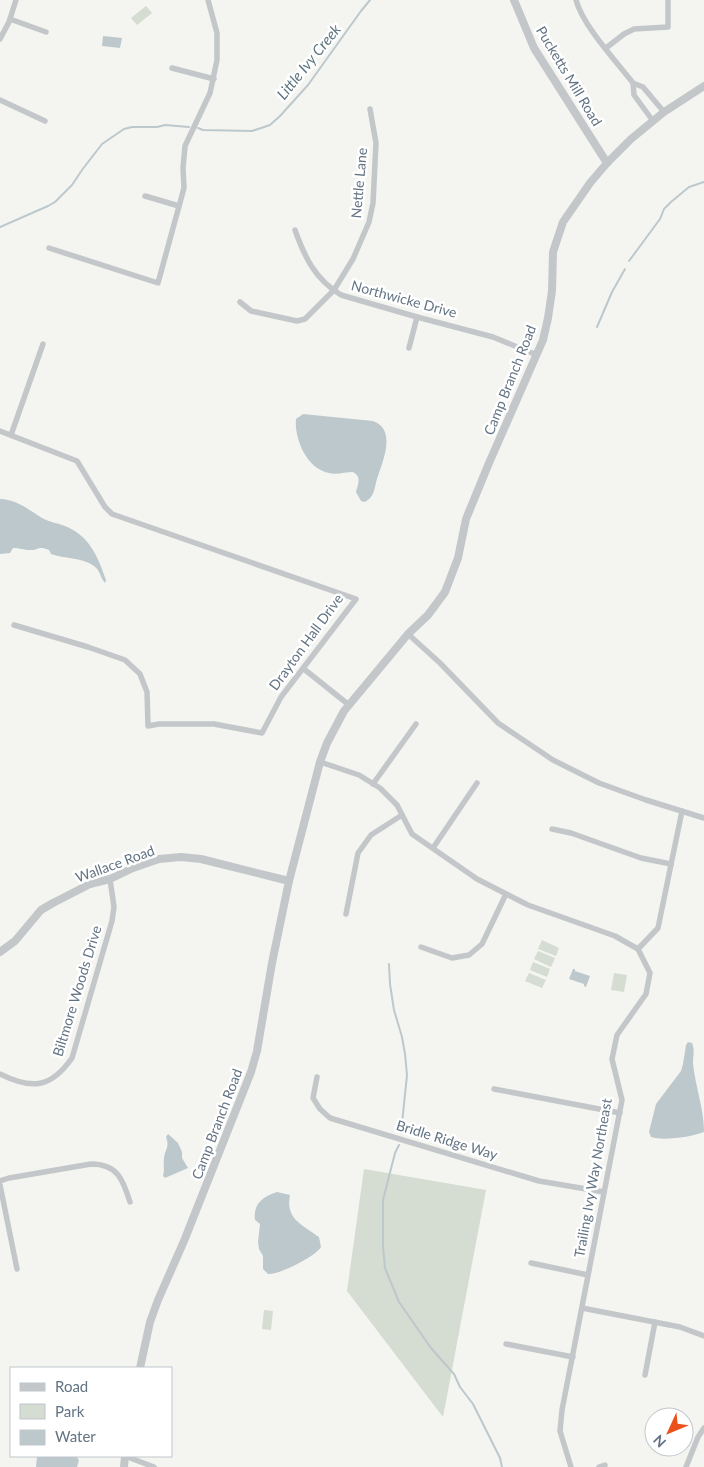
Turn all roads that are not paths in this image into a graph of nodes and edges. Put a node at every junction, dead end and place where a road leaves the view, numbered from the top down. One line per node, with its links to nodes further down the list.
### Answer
1 (16, 0): 6 (street)
2 (208, 0): 11 (street)
3 (514, 0): 21 (street, Pucketts Mill Road)
4 (576, 0): 9 (street)
5 (668, 0): 9 (street)
6 (10, 18): 7 (street); 8 (street)
7 (46, 32)
8 (0, 39)
9 (606, 48): 12 (street)
10 (172, 68): 11 (street)
11 (214, 78): 23 (street)
12 (633, 83): 14 (street); 16 (street)
13 (704, 86): 18 (street, Camp Branch Road)
14 (651, 97): 16 (street); 18 (street)
15 (0, 100): 19 (street)
16 (641, 105): 20 (street)
17 (370, 109): 26 (street, Nettle Lane)
18 (664, 112): 20 (street, Camp Branch Road)
19 (45, 121)
20 (653, 121): 21 (street, Camp Branch Road)
21 (607, 163): 31 (street, Camp Branch Road)
22 (146, 196): 23 (street)
23 (179, 206): 25 (street)
24 (295, 230): 26 (street, Northwicke Drive)
25 (48, 248)
26 (334, 290): 27 (street, Nettle Lane); 28 (street, Northwicke Drive)
27 (240, 302)
28 (417, 317): 30 (street); 31 (street, Northwicke Drive)
29 (43, 344): 33 (street)
30 (409, 348)
31 (536, 354): 35 (street, Camp Branch Road)
32 (0, 431): 33 (street, Drayton Hall Drive)
33 (11, 435): 36 (street, Drayton Hall Drive)
34 (14, 625): 36 (street, Drayton Hall Drive)
35 (408, 634): 37 (street, Camp Branch Road); 42 (street)
36 (304, 669): 37 (street)
37 (349, 705): 39 (street, Camp Branch Road)
38 (416, 724): 41 (street)
39 (320, 762): 41 (street); 49 (street, Camp Branch Road)
40 (477, 783): 46 (street)
41 (373, 784): 43 (street)
42 (682, 811): 44 (street); 47 (street)
43 (402, 815): 46 (street); 51 (street)
44 (704, 818)
45 (552, 829): 47 (street)
46 (433, 848): 50 (street)
47 (671, 864): 53 (street)
48 (110, 879): 49 (street, Wallace Road); 54 (street, Wallace Road); 55 (street, Biltmore Woods Drive)
49 (289, 881): 71 (street, Camp Branch Road)
50 (506, 894): 52 (street); 53 (street)
51 (346, 914)
52 (421, 947)
53 (638, 949): 58 (street, Trailing Ivy Way Northeast)
54 (0, 952)
55 (0, 1074)
56 (317, 1077): 60 (street, Bridle Ridge Way)
57 (494, 1089): 58 (street)
58 (620, 1113): 60 (street, Trailing Ivy Way Northeast)
59 (0, 1183): 61 (street); 62 (street)
60 (604, 1192): 65 (street, Trailing Ivy Way Northeast)
61 (130, 1202)
62 (2, 1209): 64 (street)
63 (531, 1263): 65 (street)
64 (17, 1269)
65 (588, 1275): 66 (street, Trailing Ivy Way Northeast)
66 (582, 1308): 67 (street); 70 (street, Trailing Ivy Way Northeast)
67 (655, 1322): 68 (street); 72 (street)
68 (704, 1336)
69 (506, 1344): 70 (street)
70 (573, 1357): 77 (street, Trailing Ivy Way Northeast)
71 (140, 1367)
72 (645, 1375)
73 (704, 1428): 74 (street)
74 (701, 1438): 78 (street)
75 (128, 1457): 76 (street)
76 (154, 1467)
77 (571, 1467)
78 (686, 1467)

